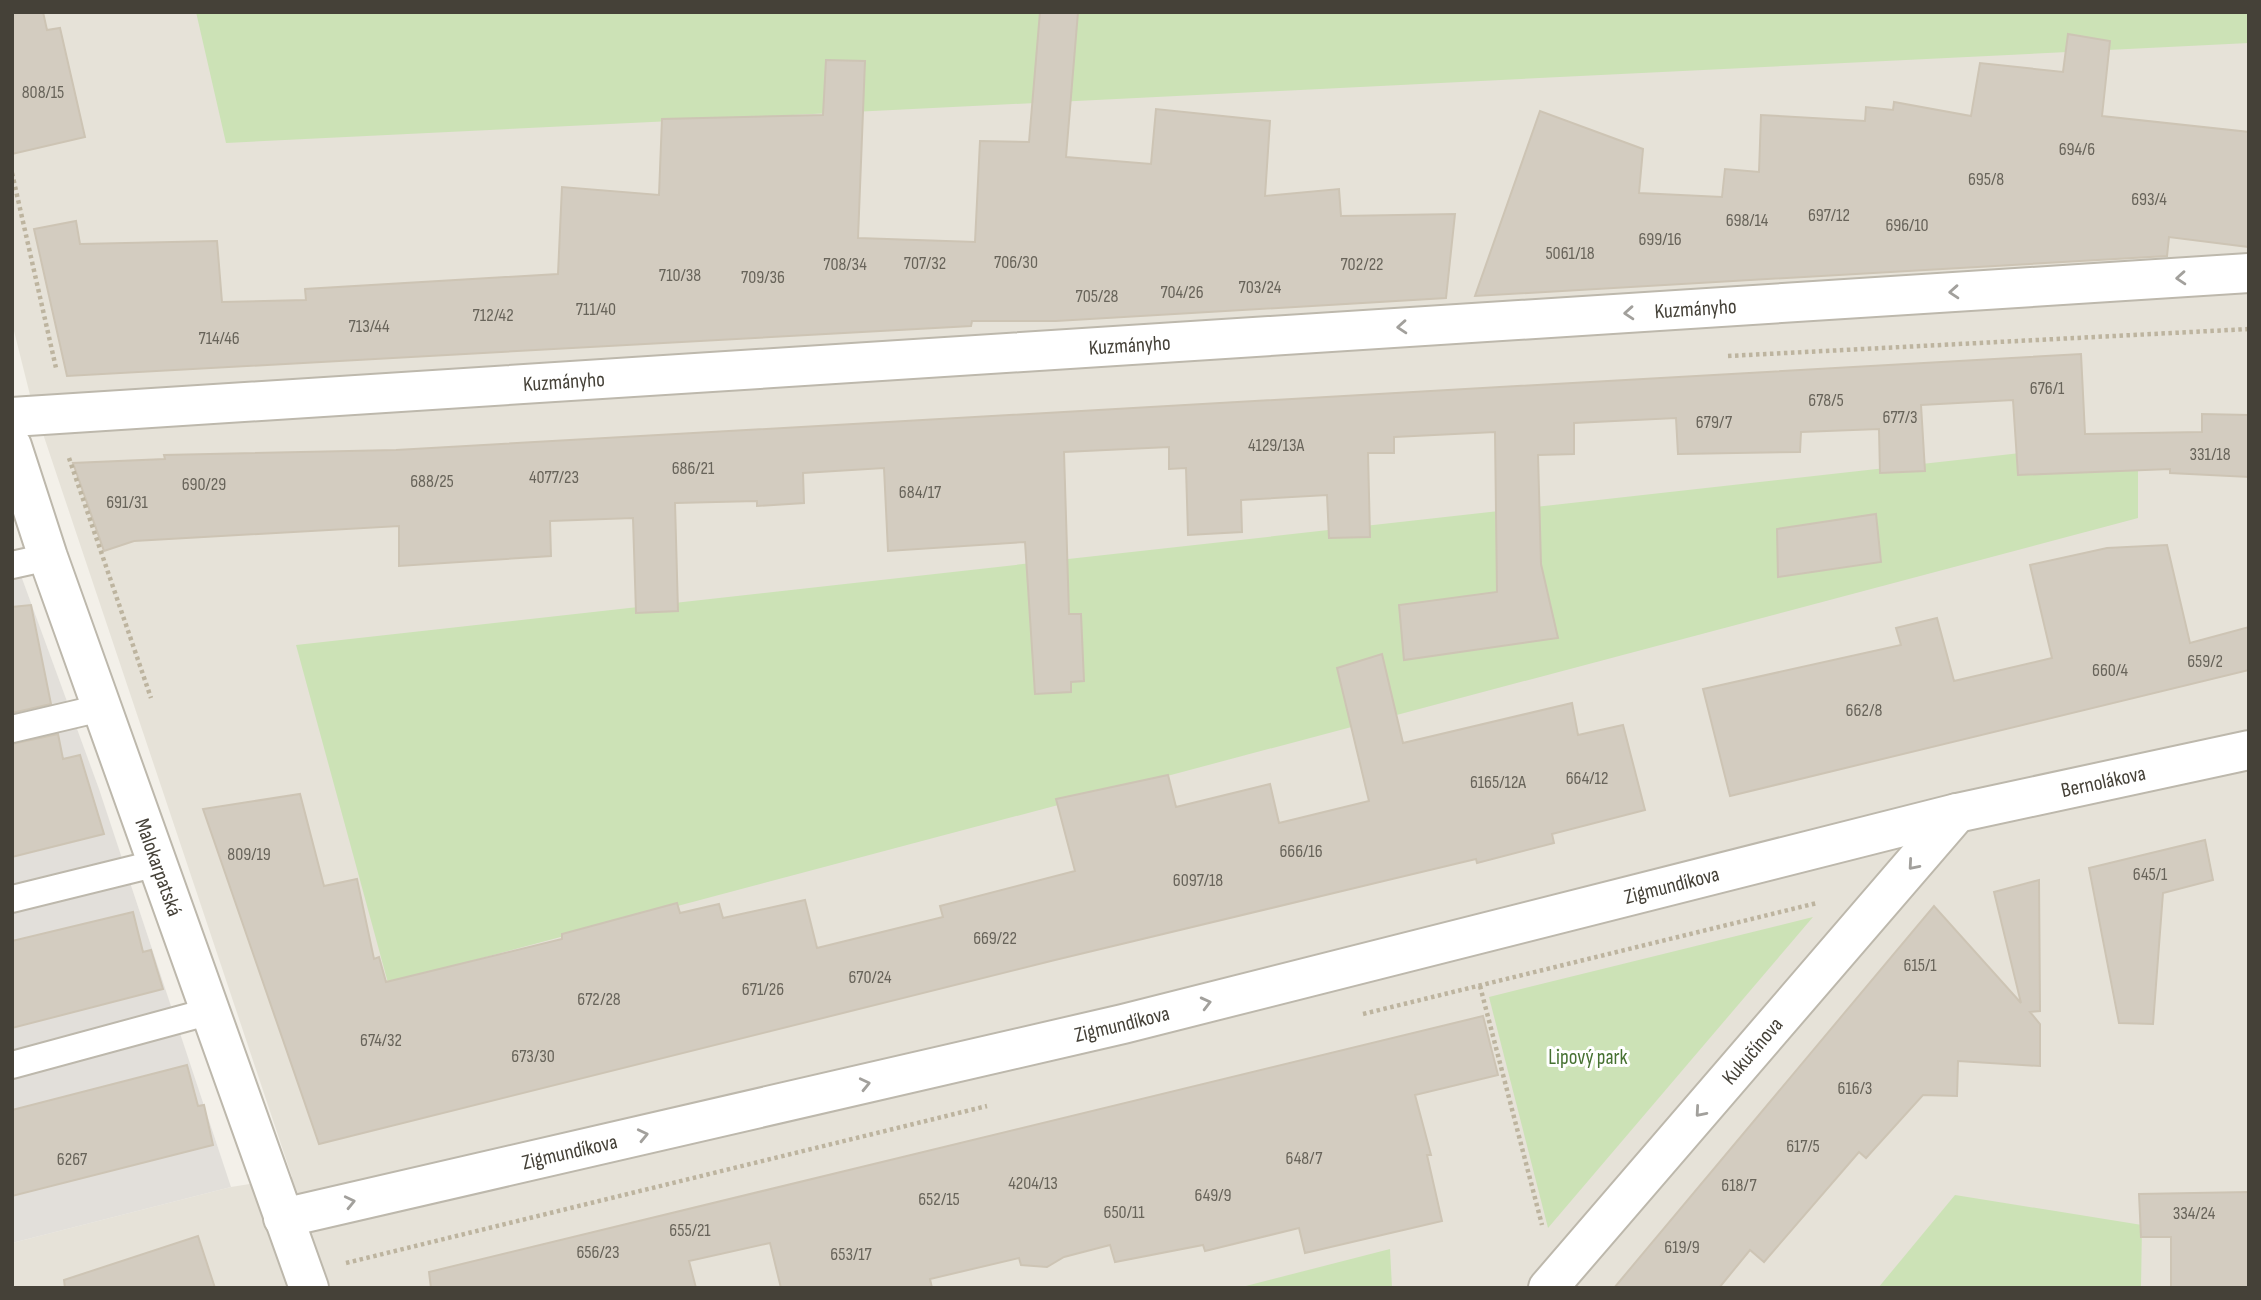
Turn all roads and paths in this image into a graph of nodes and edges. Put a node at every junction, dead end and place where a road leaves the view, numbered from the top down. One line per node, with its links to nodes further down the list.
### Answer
1 (12, 173): 3 (path)
2 (2249, 273): 3 (street, Kuzmányho, one-way to 3)
3 (68, 412): 4 (street, Kuzmányho); 7 (path)
4 (12, 417)
5 (12, 446): 6 (street, Malokarpatská)
6 (30, 561): 8 (street, Malokarpatská)
7 (153, 705)
8 (101, 708): 9 (lane); 12 (street, Malokarpatská)
9 (12, 729)
10 (2249, 750): 11 (street, Bernolákova)
11 (1957, 813): 17 (street, Zigmundíkova, one-way to 11); 22 (street, Kukučínova, one-way to 22)
12 (158, 863): 13 (lane); 15 (street, Malokarpatská)
13 (12, 899)
14 (1480, 986): 19 (path)
15 (211, 1011): 16 (lane); 18 (street, Malokarpatská)
16 (12, 1065)
17 (325, 1208): 18 (street, Zigmundíkova); 20 (path)
18 (284, 1218): 21 (street, Malokarpatská)
19 (1542, 1226)
20 (349, 1276)
21 (309, 1288)
22 (1548, 1288)

